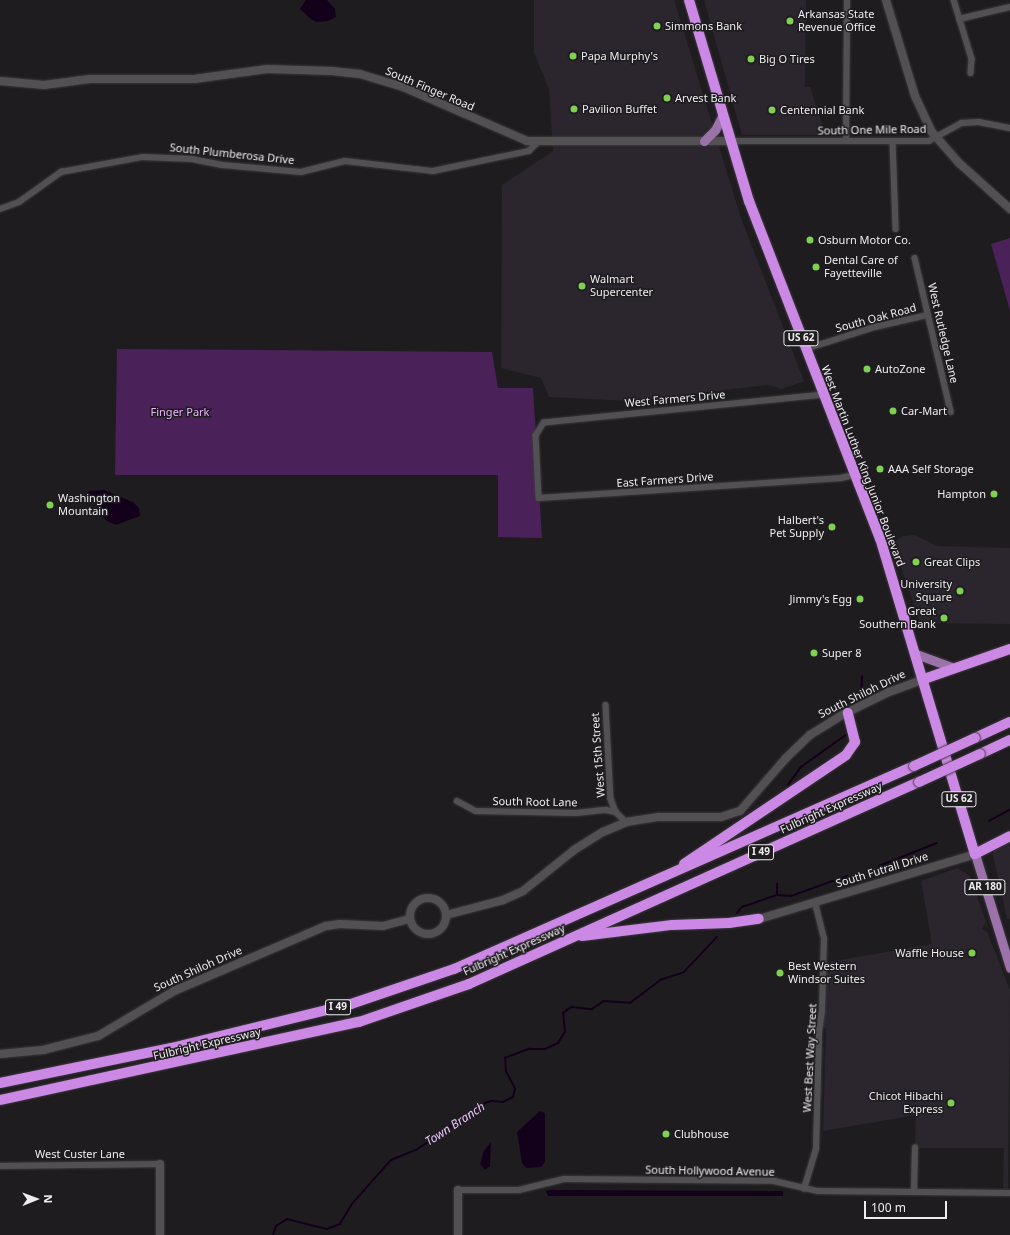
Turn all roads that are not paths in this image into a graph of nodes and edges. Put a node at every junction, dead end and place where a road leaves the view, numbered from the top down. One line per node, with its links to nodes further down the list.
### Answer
1 (689, 0): 9 (highway, West Martin Luther King Junior Boulevard / US 62)
2 (847, 0): 16 (street)
3 (886, 0): 11 (street)
4 (954, 0): 6 (street)
5 (1010, 7): 6 (street)
6 (959, 19): 7 (street)
7 (972, 73)
8 (0, 81): 15 (street, South Finger Road)
9 (722, 116): 12 (main road); 13 (highway, West Martin Luther King Junior Boulevard / US 62)
10 (1010, 128): 11 (street, South One Mile Road)
11 (936, 137): 14 (street, South One Mile Road); 18 (street)
12 (704, 141): 13 (street, South Finger Road); 15 (street, South Finger Road)
13 (730, 141): 16 (street, South One Mile Road); 22 (highway, West Martin Luther King Junior Boulevard / US 62)
14 (893, 141): 16 (street, South One Mile Road); 19 (street)
15 (538, 142): 17 (street, South Plumberosa Drive)
16 (846, 142)
17 (0, 209)
18 (1010, 209)
19 (896, 229)
20 (915, 258): 21 (street, West Rutledge Lane)
21 (928, 315): 22 (street, South Oak Road); 24 (street, West Rutledge Lane)
22 (806, 349): 23 (highway, West Martin Luther King Junior Boulevard / US 62)
23 (824, 395): 25 (street, West Farmers Drive); 26 (highway, West Martin Luther King Junior Boulevard / US 62)
24 (951, 412)
25 (536, 436): 26 (street, East Farmers Drive)
26 (854, 475): 28 (highway, West Martin Luther King Junior Boulevard / US 62)
27 (1010, 649): 29 (highway, South Shiloh Drive)
28 (916, 654): 29 (main road); 30 (highway, West Martin Luther King Junior Boulevard / US 62)
29 (951, 667): 30 (highway, South Shiloh Drive)
30 (924, 678): 32 (street, South Shiloh Drive); 39 (highway, West Martin Luther King Junior Boulevard / US 62)
31 (606, 705): 36 (street, West 15th Street)
32 (848, 712): 37 (street, South Shiloh Drive); 40 (highway)
33 (1010, 722): 40 (highway, Fulbright Expressway / I 49, bridge)
34 (1010, 740): 45 (highway, Fulbright Expressway / I 49, bridge)
35 (457, 801): 36 (street, South Root Lane)
36 (616, 812): 37 (street, West 15th Street)
37 (626, 822): 42 (street, South Shiloh Drive)
38 (1010, 836): 39 (highway, South Futrall Drive)
39 (975, 854): 41 (street, South Futrall Drive); 46 (main road, West Martin Luther King Junior Boulevard / AR 180)
40 (660, 880): 48 (highway, Fulbright Expressway / I 49)
41 (815, 903): 44 (street, South Futrall Drive); 53 (street, West Best Way Street)
42 (446, 915): 43 (street); 43 (street)
43 (410, 919): 47 (street, South Shiloh Drive)
44 (759, 919): 45 (highway)
45 (572, 938): 49 (highway, Fulbright Expressway / I 49)
46 (1010, 968)
47 (0, 1054)
48 (0, 1083)
49 (0, 1100)
50 (915, 1148): 55 (street)
51 (160, 1164): 52 (street, West Custer Lane); 57 (street)
52 (0, 1166)
53 (804, 1189): 54 (street, South Hollywood Avenue); 55 (street, South Hollywood Avenue)
54 (458, 1190): 58 (street)
55 (914, 1191): 56 (street, South Hollywood Avenue)
56 (1010, 1193)
57 (160, 1235)
58 (458, 1235)

